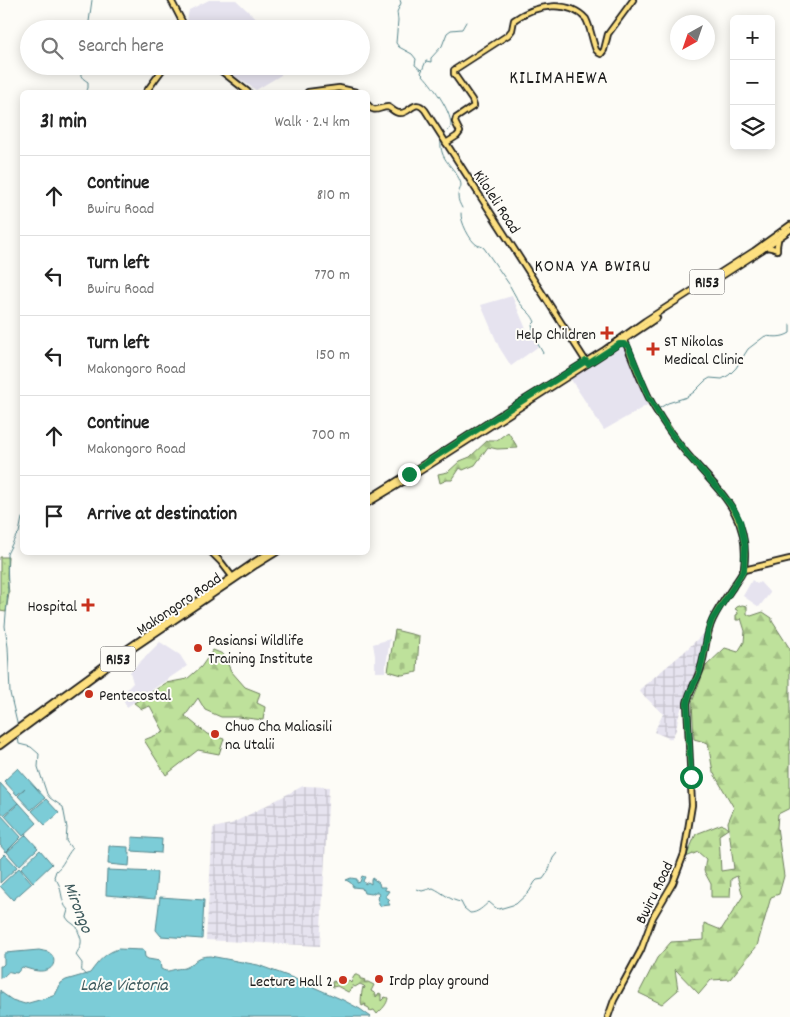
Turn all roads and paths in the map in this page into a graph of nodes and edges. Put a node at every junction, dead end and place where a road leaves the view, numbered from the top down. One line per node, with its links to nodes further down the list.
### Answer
1 (171, 0): 3 (main road)
2 (632, 0): 11 (main road)
3 (181, 20)
4 (158, 75): 6 (main road)
5 (226, 75): 7 (main road)
6 (147, 90)
7 (245, 90)
8 (324, 90): 9 (main road)
9 (348, 90)
10 (370, 108): 11 (main road, Kiloleli Road)
11 (446, 143): 19 (main road, Kiloleli Road)
12 (790, 225): 16 (main road, R153)
13 (790, 230): 14 (main road, R153)
14 (779, 238): 15 (main road, R153); 15 (main road)
15 (766, 247): 16 (main road, R153)
16 (625, 338): 17 (main road, R153); 18 (main road); 19 (main road, R153)
17 (619, 344): 18 (main road); 19 (main road, R153)
18 (628, 346): 26 (main road)
19 (587, 362): 20 (main road, R153); 21 (main road, R153)
20 (370, 498)
21 (370, 502)
22 (214, 555): 27 (main road)
23 (266, 555): 27 (main road, Makongoro Road / R153)
24 (272, 555): 27 (main road, Makongoro Road / R153)
25 (790, 559): 26 (main road)
26 (744, 570): 31 (main road, Bwiru Road)
27 (233, 579): 28 (main road, Makongoro Road / R153)
28 (14, 734): 29 (main road, R153); 30 (main road, R153)
29 (0, 742)
30 (0, 746)
31 (608, 1017)

